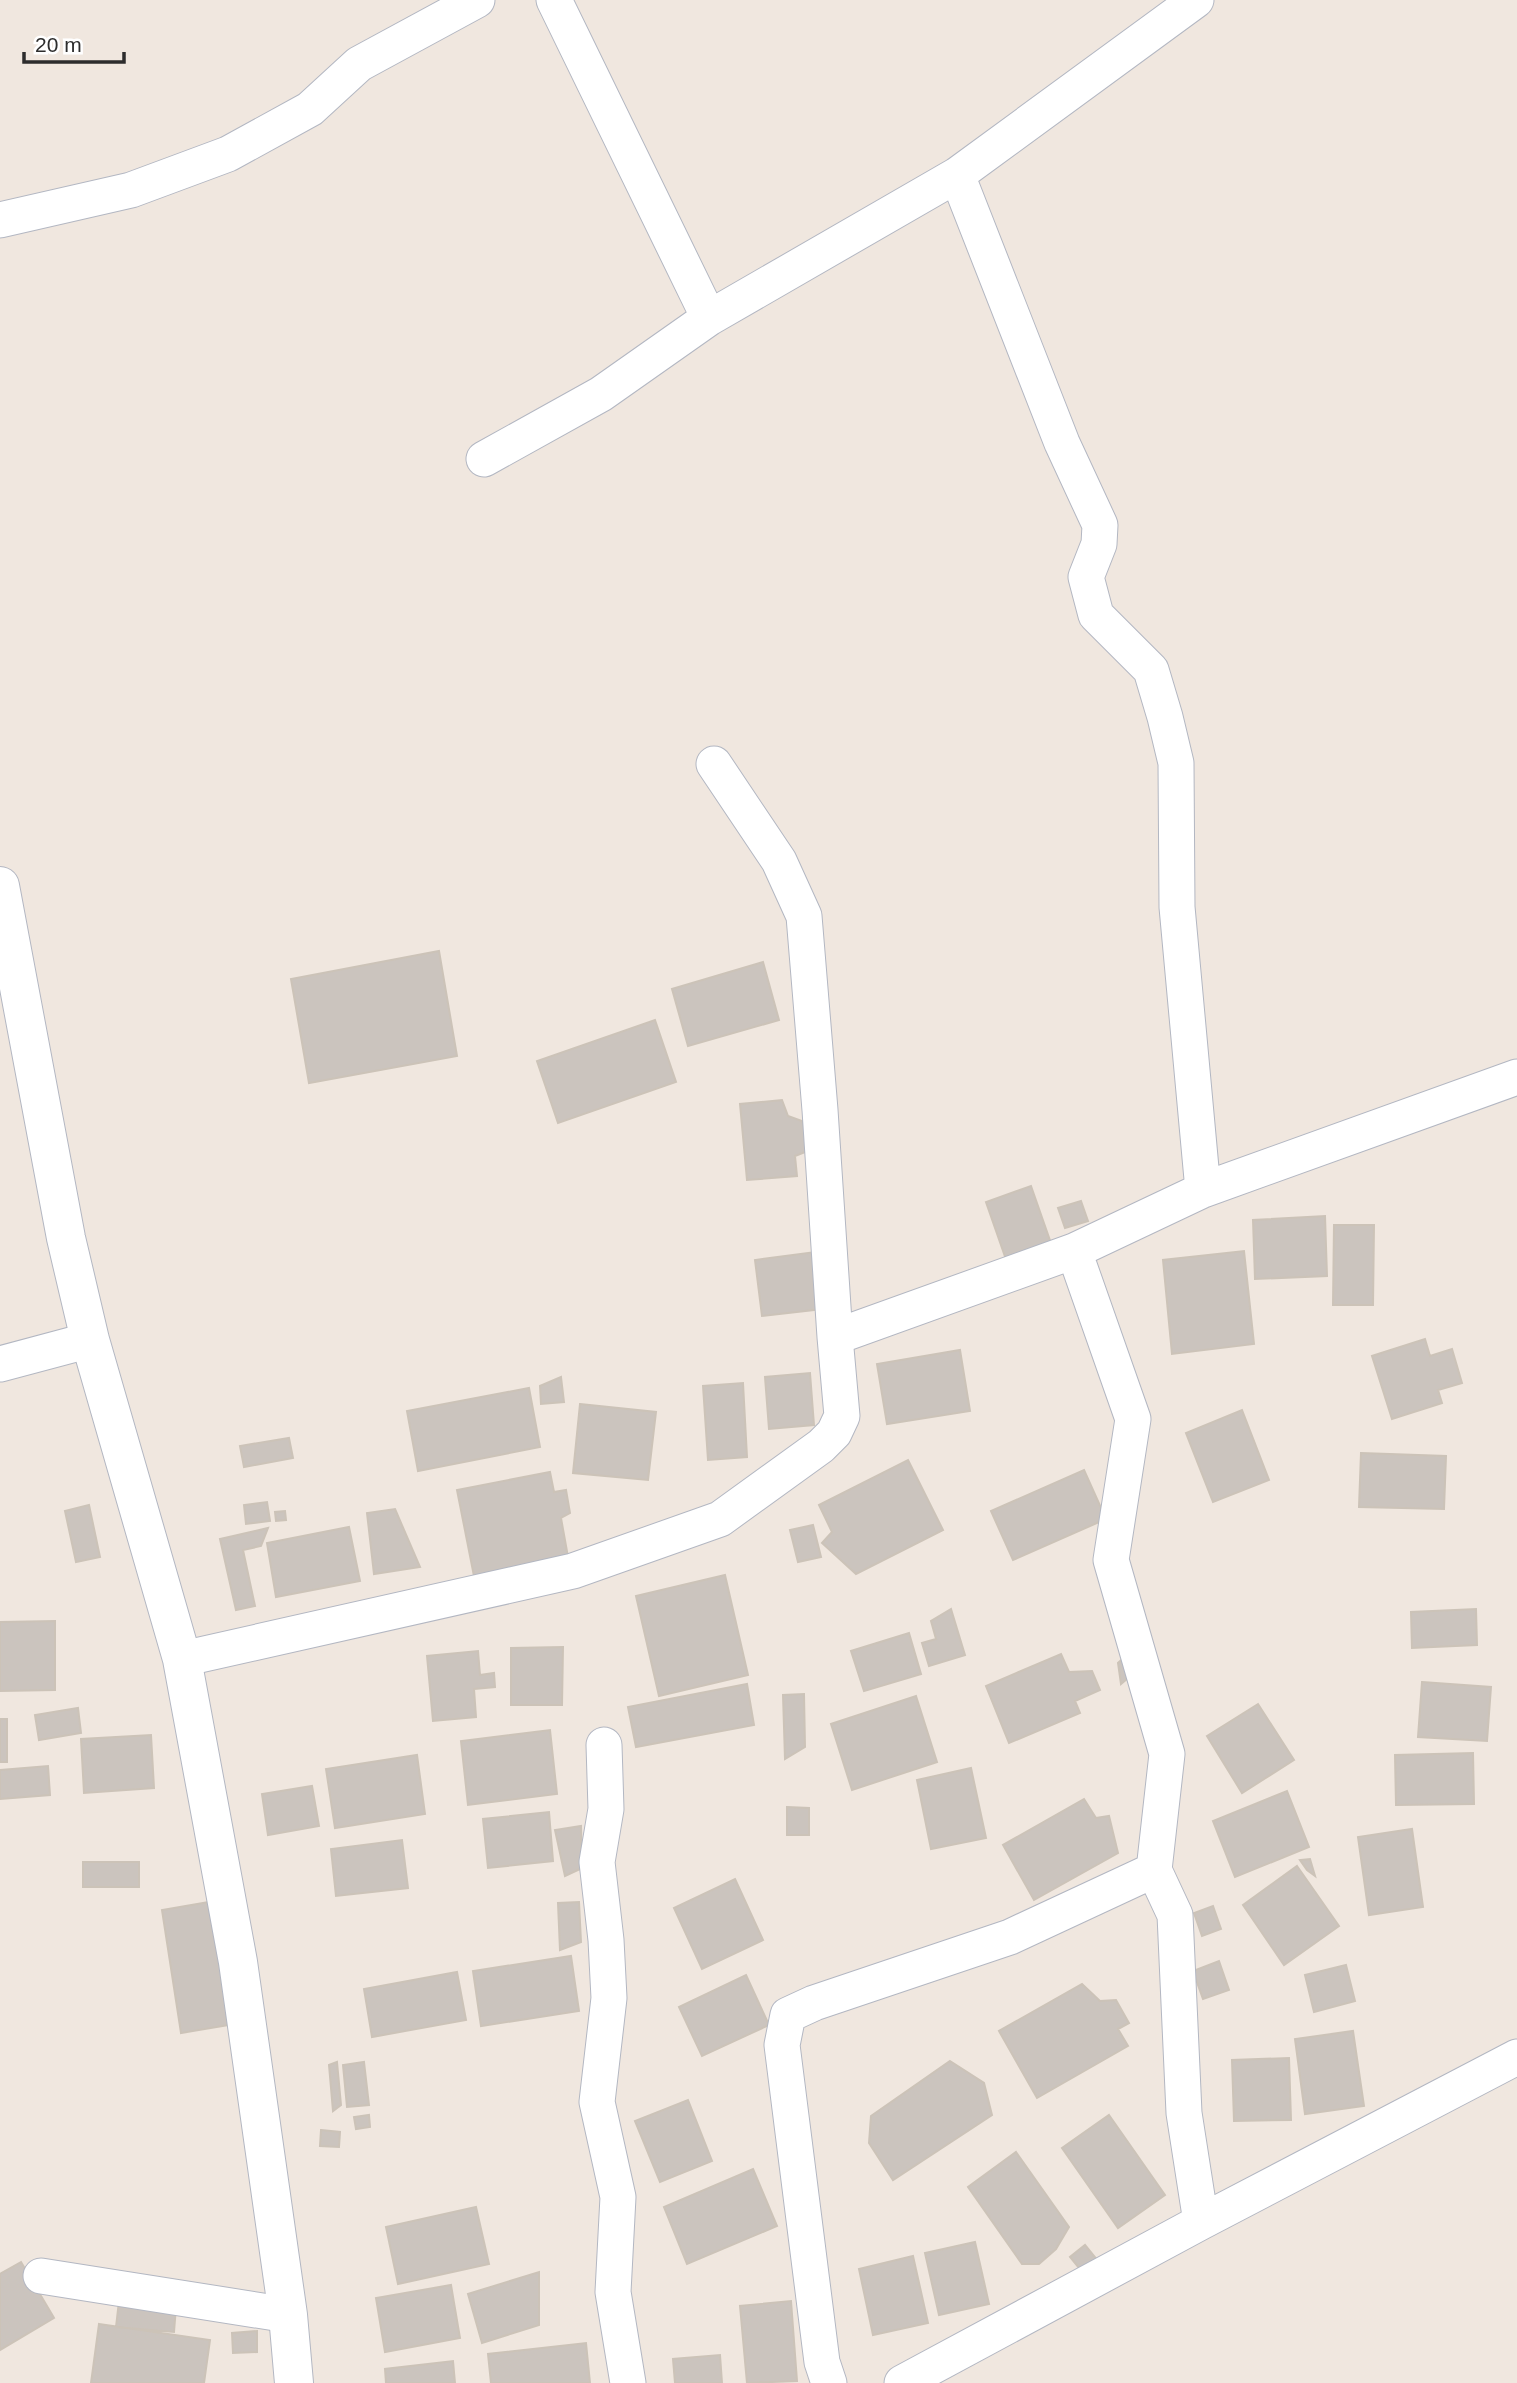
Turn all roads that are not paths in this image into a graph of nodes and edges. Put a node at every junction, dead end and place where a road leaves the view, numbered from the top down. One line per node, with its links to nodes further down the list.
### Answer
1 (477, 0): 5 (street)
2 (554, 0): 6 (street)
3 (1196, 0): 4 (street)
4 (957, 175): 6 (street); 11 (street)
5 (0, 220)
6 (709, 318): 7 (street)
7 (484, 459)
8 (714, 764): 13 (street)
9 (0, 886): 14 (street)
10 (1517, 1077): 11 (street)
11 (1203, 1190): 12 (street)
12 (1074, 1251): 13 (street); 18 (street)
13 (835, 1337): 16 (street)
14 (90, 1340): 15 (street); 16 (street)
15 (0, 1364)
16 (182, 1659): 22 (street)
17 (604, 1745): 24 (street)
18 (1154, 1870): 20 (street); 25 (street)
19 (1517, 2057): 20 (street)
20 (1200, 2222): 26 (street)
21 (41, 2276): 22 (street)
22 (288, 2315): 23 (street)
23 (294, 2383)
24 (628, 2383)
25 (829, 2383)
26 (902, 2383)

